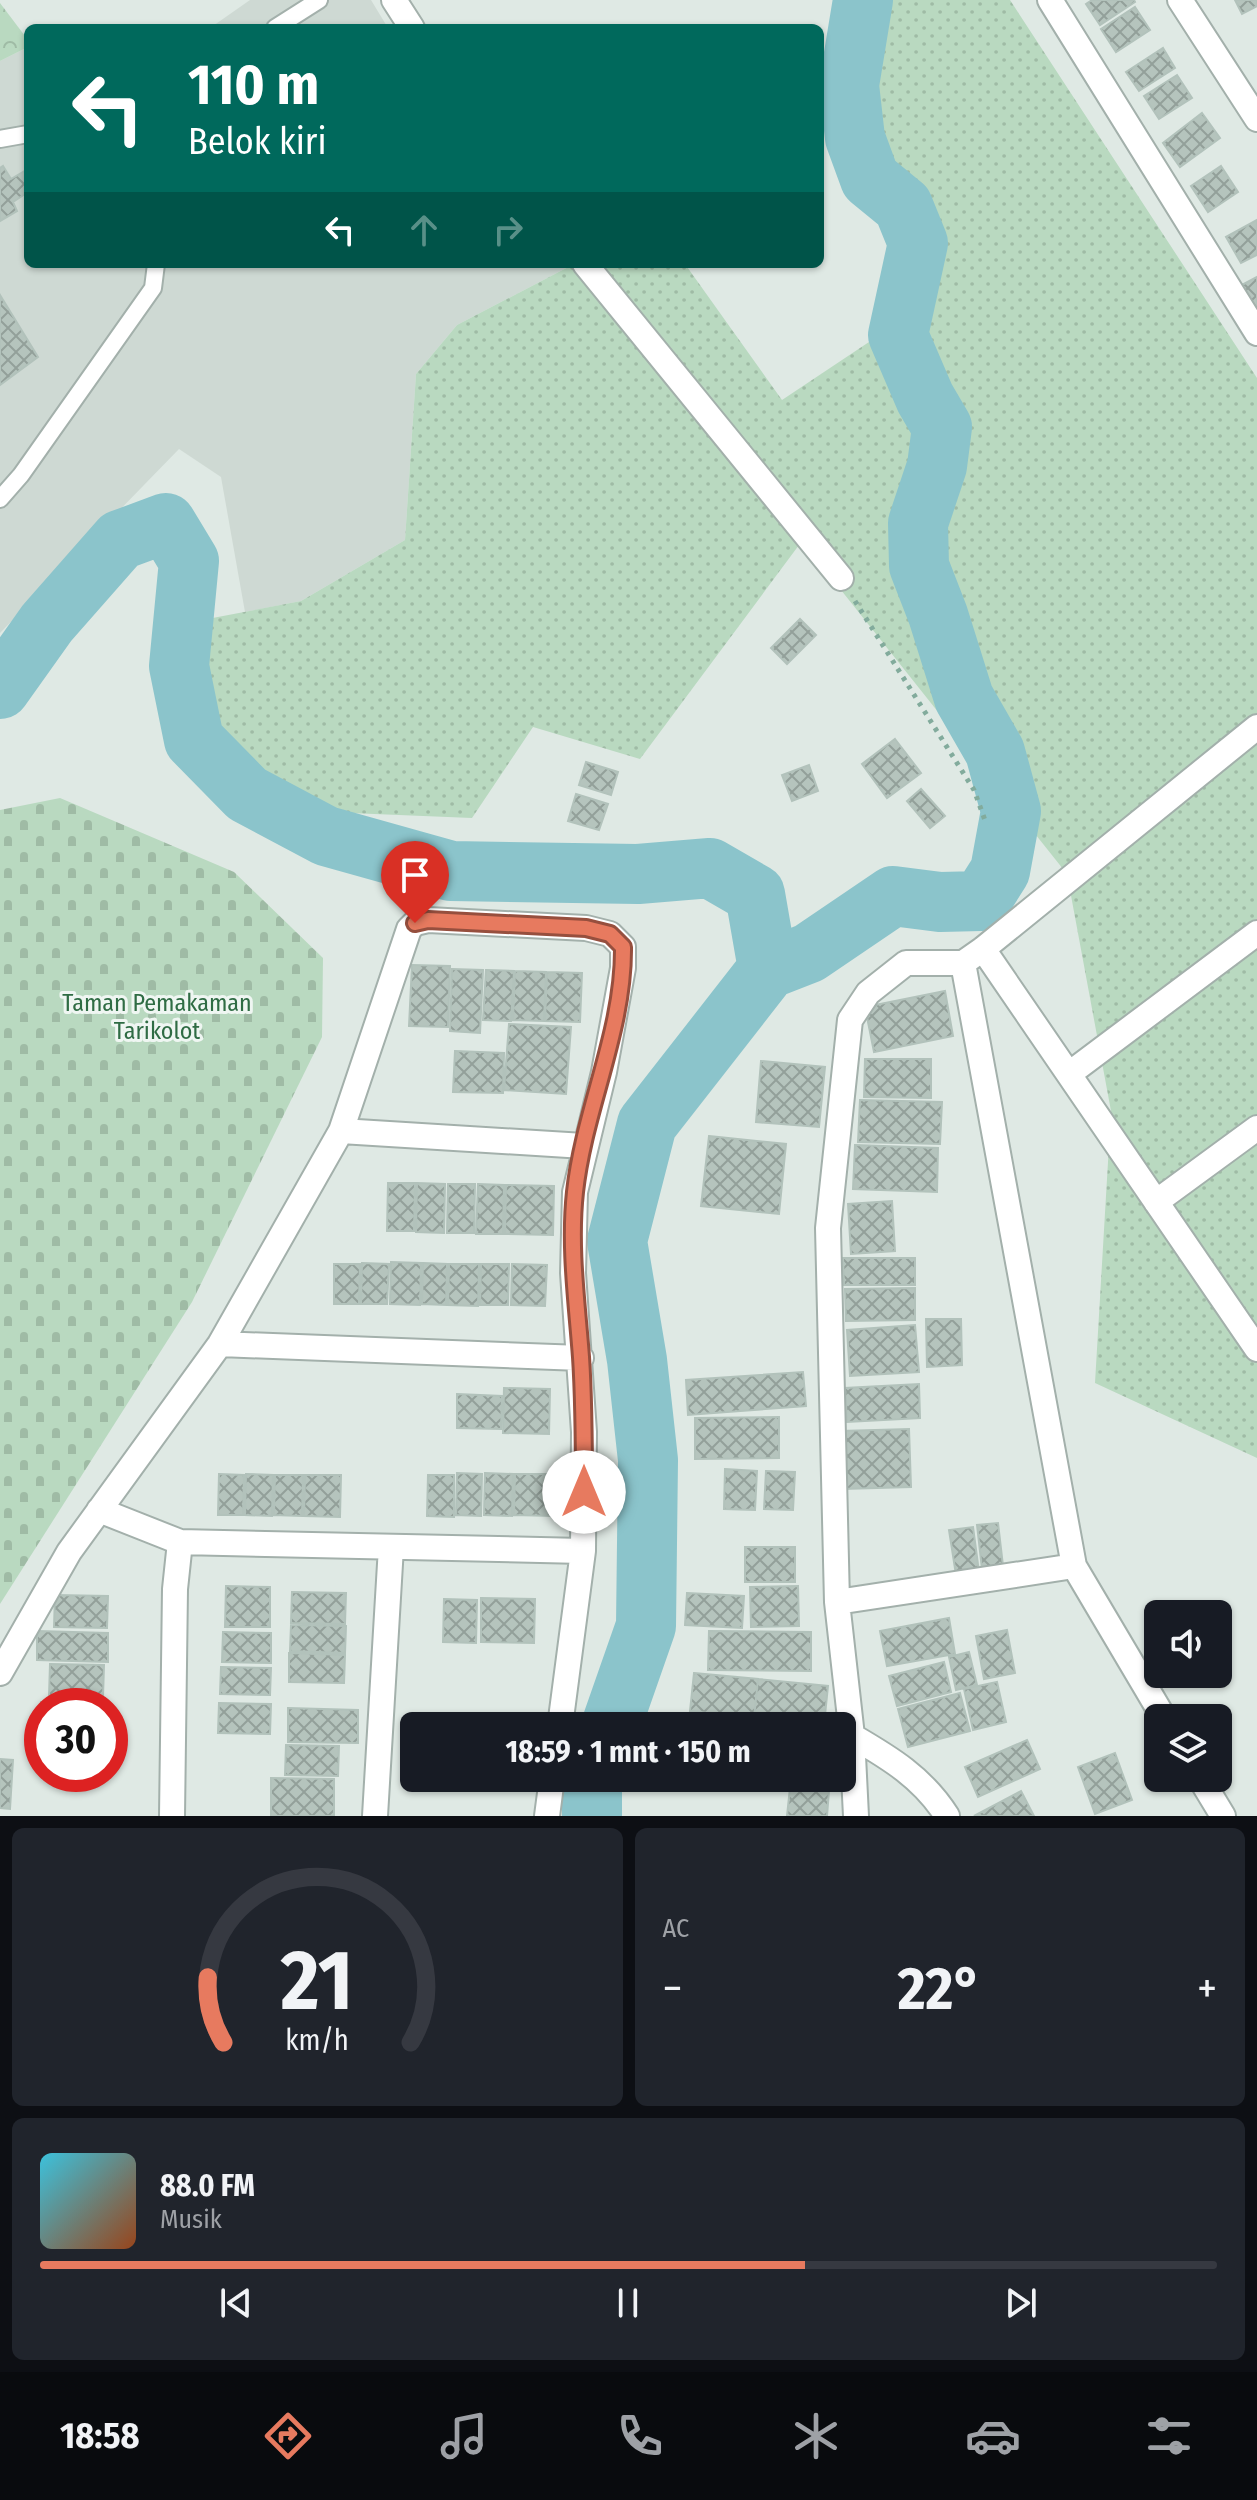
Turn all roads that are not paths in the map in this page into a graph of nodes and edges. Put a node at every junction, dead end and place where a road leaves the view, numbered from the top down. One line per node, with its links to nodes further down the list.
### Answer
1 (319, 0): 5 (lane)
2 (394, 0): 6 (street)
3 (1050, 0): 12 (street)
4 (1180, 0): 7 (street)
5 (281, 24)
6 (409, 24)
7 (1257, 119)
8 (24, 135): 9 (lane)
9 (0, 139)
10 (156, 268): 13 (lane)
11 (588, 268): 14 (street)
12 (1257, 333)
13 (0, 499)
14 (841, 578)
15 (1257, 727): 17 (street)
16 (1257, 933): 19 (street)
17 (983, 949): 18 (street); 19 (street)
18 (963, 963): 31 (street); 32 (street)
19 (1069, 1074): 23 (street)
20 (1257, 1128): 23 (street)
21 (341, 1131): 22 (street); 22 (street); 25 (street)
22 (584, 1146): 26 (street)
23 (1156, 1202): 24 (street)
24 (1254, 1339)
25 (220, 1344): 26 (street); 27 (street)
26 (581, 1358): 30 (street)
27 (99, 1510): 28 (street); 33 (street)
28 (180, 1542): 29 (street); 41 (street)
29 (391, 1547): 30 (street); 42 (street)
30 (583, 1551): 35 (street)
31 (1074, 1566): 32 (street); 34 (street)
32 (837, 1602): 36 (street)
33 (0, 1673)
34 (1156, 1704)
35 (562, 1712)
36 (849, 1712)
37 (856, 1738): 45 (street)
38 (550, 1792): 43 (street)
39 (855, 1792): 44 (street)
40 (1208, 1792): 46 (street)
41 (172, 1816)
42 (375, 1816)
43 (547, 1816)
44 (856, 1816)
45 (947, 1816)
46 (1223, 1816)

